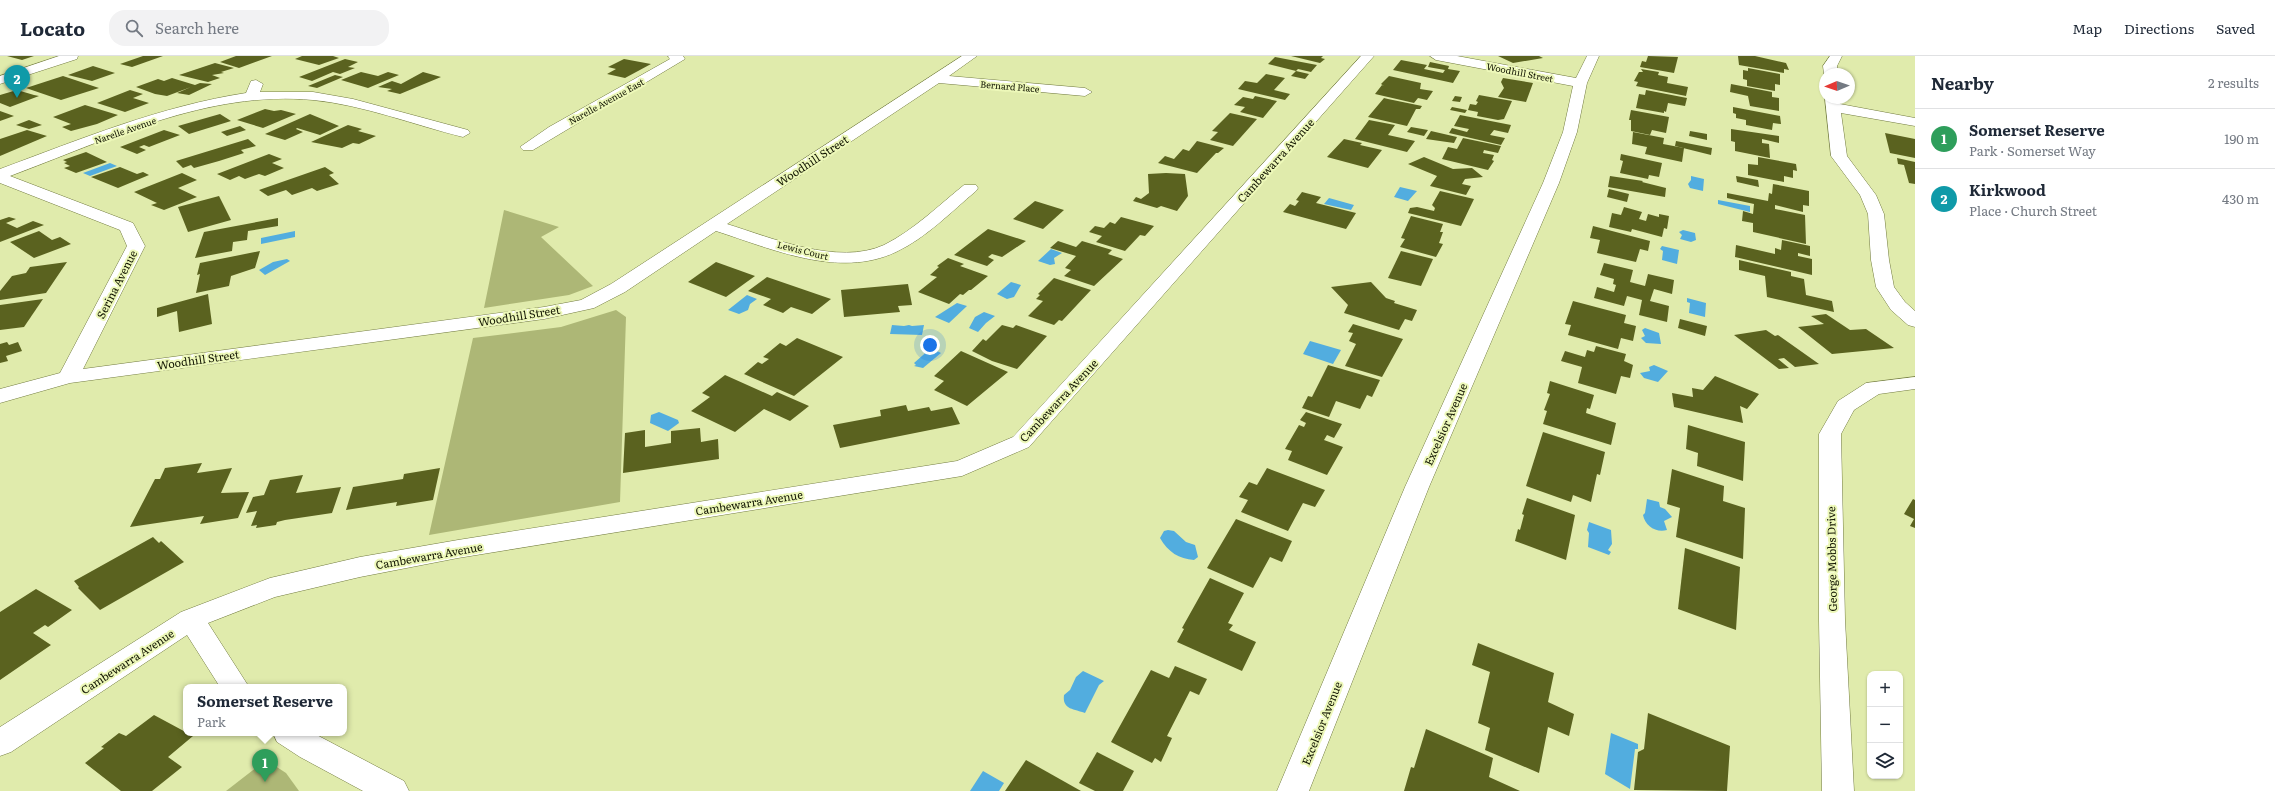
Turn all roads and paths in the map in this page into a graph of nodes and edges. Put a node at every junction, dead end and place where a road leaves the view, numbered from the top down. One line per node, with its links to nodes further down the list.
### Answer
1 (72, 56): 10 (street)
2 (674, 56): 17 (street, Narelle Avenue East)
3 (971, 56): 9 (street, Woodhill Street)
4 (1368, 56): 25 (street, Cambewarra Avenue)
5 (1436, 56): 11 (street, Woodhill Street)
6 (1593, 56): 11 (street, Excelsior Avenue)
7 (1836, 56): 8 (street)
8 (1830, 68)
9 (936, 79): 12 (street, Bernard Place); 20 (street, Woodhill Street)
10 (0, 80)
11 (1580, 83): 30 (street, Excelsior Avenue)
12 (1085, 92)
13 (1833, 104): 21 (street)
14 (1841, 104): 15 (street)
15 (1915, 122)
16 (463, 133): 18 (street, Narelle Avenue)
17 (528, 148)
18 (0, 175): 22 (street, Serina Avenue)
19 (970, 188): 20 (street, Lewis Court)
20 (714, 225): 22 (street, Woodhill Street)
21 (1915, 320)
22 (68, 377): 24 (street, Woodhill Street)
23 (1915, 383): 31 (street, George Mobbs Drive)
24 (0, 396)
25 (192, 619): 26 (street); 28 (street, Cambewarra Avenue)
26 (231, 684)
27 (293, 736): 29 (street)
28 (0, 743)
29 (393, 791)
30 (1293, 791)
31 (1838, 791)

